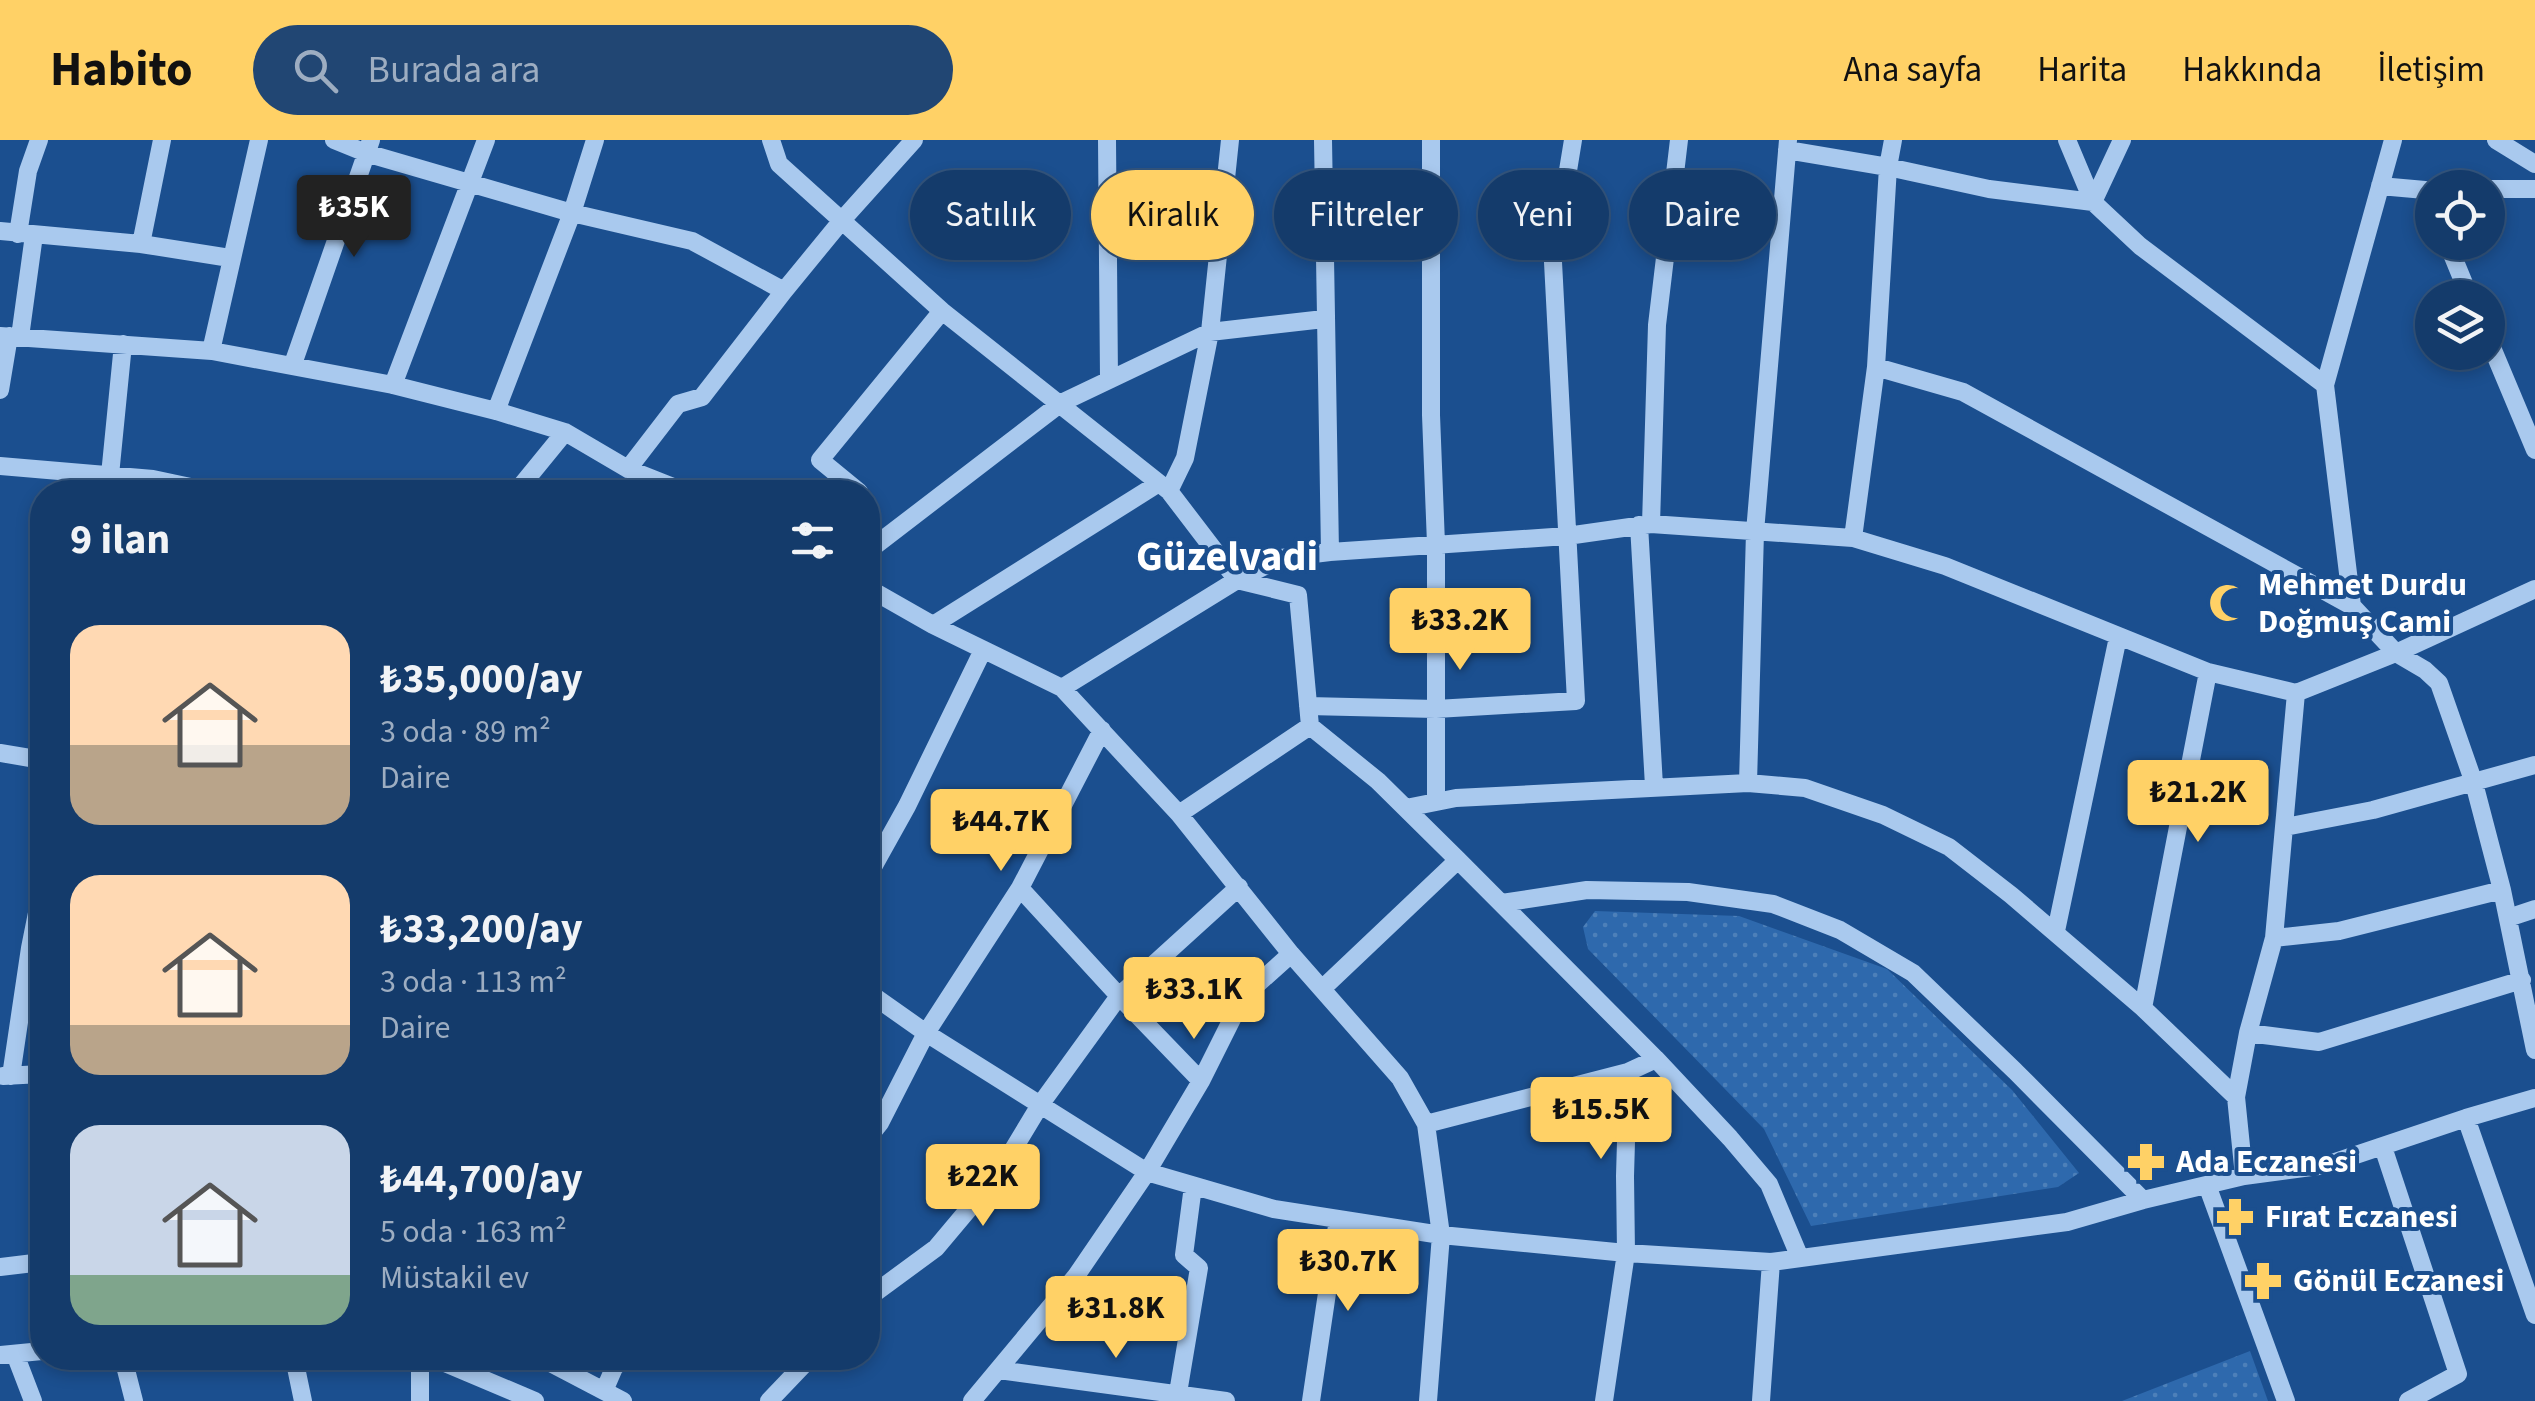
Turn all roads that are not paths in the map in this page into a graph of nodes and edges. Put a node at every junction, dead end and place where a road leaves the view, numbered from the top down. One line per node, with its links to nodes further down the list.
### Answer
1 (38, 140): 32 (street)
2 (162, 140): 33 (street)
3 (259, 140): 34 (street)
4 (334, 140): 21 (street)
5 (486, 140): 24 (street)
6 (595, 140): 30 (street)
7 (771, 140): 31 (street)
8 (914, 140): 31 (street)
9 (1107, 140): 45 (street)
10 (1230, 140): 38 (street)
11 (1323, 140): 37 (street)
12 (1431, 140): 66 (street)
13 (1573, 140): 63 (street)
14 (1679, 140): 61 (street)
15 (1893, 140): 23 (street)
16 (2067, 140): 29 (street)
17 (2122, 140): 29 (street)
18 (2393, 140): 25 (street)
19 (2496, 140): 22 (street)
20 (1787, 145): 23 (street); 62 (street)
21 (368, 146): 24 (street); 42 (street)
22 (2535, 164)
23 (1888, 167): 29 (street); 43 (street)
24 (470, 183): 30 (street); 46 (street)
25 (2380, 186): 27 (street); 47 (street)
26 (2535, 188): 28 (street)
27 (2415, 189)
28 (2505, 189)
29 (2093, 202): 47 (street)
30 (572, 214): 35 (street); 50 (street)
31 (843, 220): 35 (street); 36 (street)
32 (17, 233): 33 (street); 39 (street)
33 (141, 244): 34 (street)
34 (230, 258): 41 (street)
35 (784, 290): 54 (street)
36 (942, 310): 49 (street); 59 (street)
37 (1324, 319): 38 (street); 67 (street)
38 (1210, 332): 45 (street); 60 (street)
39 (10, 336): 40 (street); 48 (street)
40 (123, 344): 41 (street); 56 (street)
41 (210, 351): 42 (street)
42 (293, 364): 46 (street)
43 (1876, 367): 64 (street); 71 (street)
44 (2501, 370): 52 (street)
45 (1108, 380): 49 (street)
46 (393, 385): 50 (street)
47 (2326, 385): 71 (street)
48 (0, 390)
49 (1061, 403): 60 (street); 65 (street)
50 (496, 411): 51 (street)
51 (565, 432): 54 (street); 57 (street)
52 (2535, 450)
53 (0, 466): 55 (street)
54 (628, 469): 58 (street)
55 (86, 480)
56 (110, 480)
57 (526, 480)
58 (648, 480)
59 (844, 480)
60 (1164, 487): 68 (street); 72 (street)
61 (1645, 525): 62 (street); 63 (street); 88 (street)
62 (1755, 532): 64 (street); 86 (street)
63 (1567, 536): 66 (street); 80 (street)
64 (1853, 538): 73 (street)
65 (880, 542)
66 (1436, 544): 67 (street); 80 (street)
67 (1330, 552): 68 (street)
68 (1237, 580): 77 (street); 79 (street)
69 (2535, 588): 75 (street)
70 (880, 598): 72 (street)
71 (2352, 606): 75 (street)
72 (933, 626): 74 (street)
73 (2118, 637): 76 (street); 101 (street)
74 (983, 650): 77 (street); 93 (street)
75 (2396, 653): 78 (street); 87 (street)
76 (2208, 672): 78 (street); 109 (street)
77 (1062, 688): 82 (street)
78 (2296, 694): 92 (street)
79 (1308, 706): 80 (street); 81 (street)
80 (1436, 708): 89 (street)
81 (1310, 726): 90 (street); 91 (street)
82 (1102, 730): 91 (street); 96 (street)
83 (0, 753): 84 (street)
84 (30, 758)
85 (2535, 765): 87 (street)
86 (1748, 783): 88 (street); 101 (street)
87 (2474, 783): 92 (street); 97 (street)
88 (1654, 786): 89 (street)
89 (1436, 802): 90 (street)
90 (1406, 808): 94 (street)
91 (1179, 814): 95 (street)
92 (2284, 828): 102 (street)
93 (880, 854)
94 (1458, 860): 98 (street); 106 (street)
95 (1239, 887): 104 (street); 107 (street)
96 (1020, 888): 107 (street); 110 (street)
97 (2502, 890): 100 (street); 102 (street)
98 (1502, 903): 113 (street); 128 (street)
99 (2535, 909): 100 (street)
100 (2508, 918): 105 (street)
101 (2056, 931): 109 (street)
102 (2274, 938): 111 (street)
103 (30, 948): 115 (street)
104 (1291, 954): 106 (street); 116 (street)
105 (2522, 980): 111 (street); 112 (street)
106 (1323, 988): 122 (street)
107 (1118, 996): 116 (street); 119 (street)
108 (880, 1000): 110 (street)
109 (2142, 1008): 117 (street)
110 (926, 1033): 119 (street); 120 (street)
111 (2248, 1033): 117 (street)
112 (2534, 1038)
113 (1656, 1059): 114 (street); 132 (street)
114 (1628, 1072): 122 (street); 131 (street)
115 (6, 1076)
116 (1201, 1081): 124 (street)
117 (2236, 1097): 125 (street)
118 (2535, 1098): 121 (street)
119 (1040, 1106): 124 (street); 136 (street)
120 (880, 1110)
121 (2466, 1118): 123 (street); 137 (street)
122 (1426, 1124): 130 (street)
123 (2383, 1146): 125 (street); 163 (street)
124 (1148, 1172): 127 (street); 146 (street)
125 (2244, 1176): 126 (street)
126 (2207, 1185): 128 (street); 162 (street)
127 (1193, 1186): 129 (street); 148 (street)
128 (2144, 1200): 132 (street)
129 (1338, 1219): 130 (street); 158 (street)
130 (1441, 1236): 131 (street); 159 (street)
131 (1626, 1252): 133 (street); 160 (street)
132 (1800, 1258): 133 (street)
133 (1771, 1262): 161 (street)
134 (30, 1263): 135 (street)
135 (0, 1267)
136 (880, 1289)
137 (2535, 1316)
138 (7, 1354): 149 (street)
139 (126, 1370): 150 (street)
140 (297, 1370): 151 (street)
141 (420, 1370): 152 (street)
142 (461, 1370): 153 (street)
143 (564, 1370): 147 (street)
144 (613, 1370): 147 (street)
145 (799, 1370): 155 (street)
146 (999, 1370): 148 (street); 156 (street)
147 (604, 1391): 154 (street)
148 (1178, 1393): 157 (street)
149 (33, 1401)
150 (134, 1401)
151 (304, 1401)
152 (420, 1401)
153 (535, 1401)
154 (622, 1401)
155 (769, 1401)
156 (972, 1401)
157 (1225, 1401)
158 (1310, 1401)
159 (1428, 1401)
160 (1604, 1401)
161 (1761, 1401)
162 (2286, 1401)
163 (2408, 1401)

